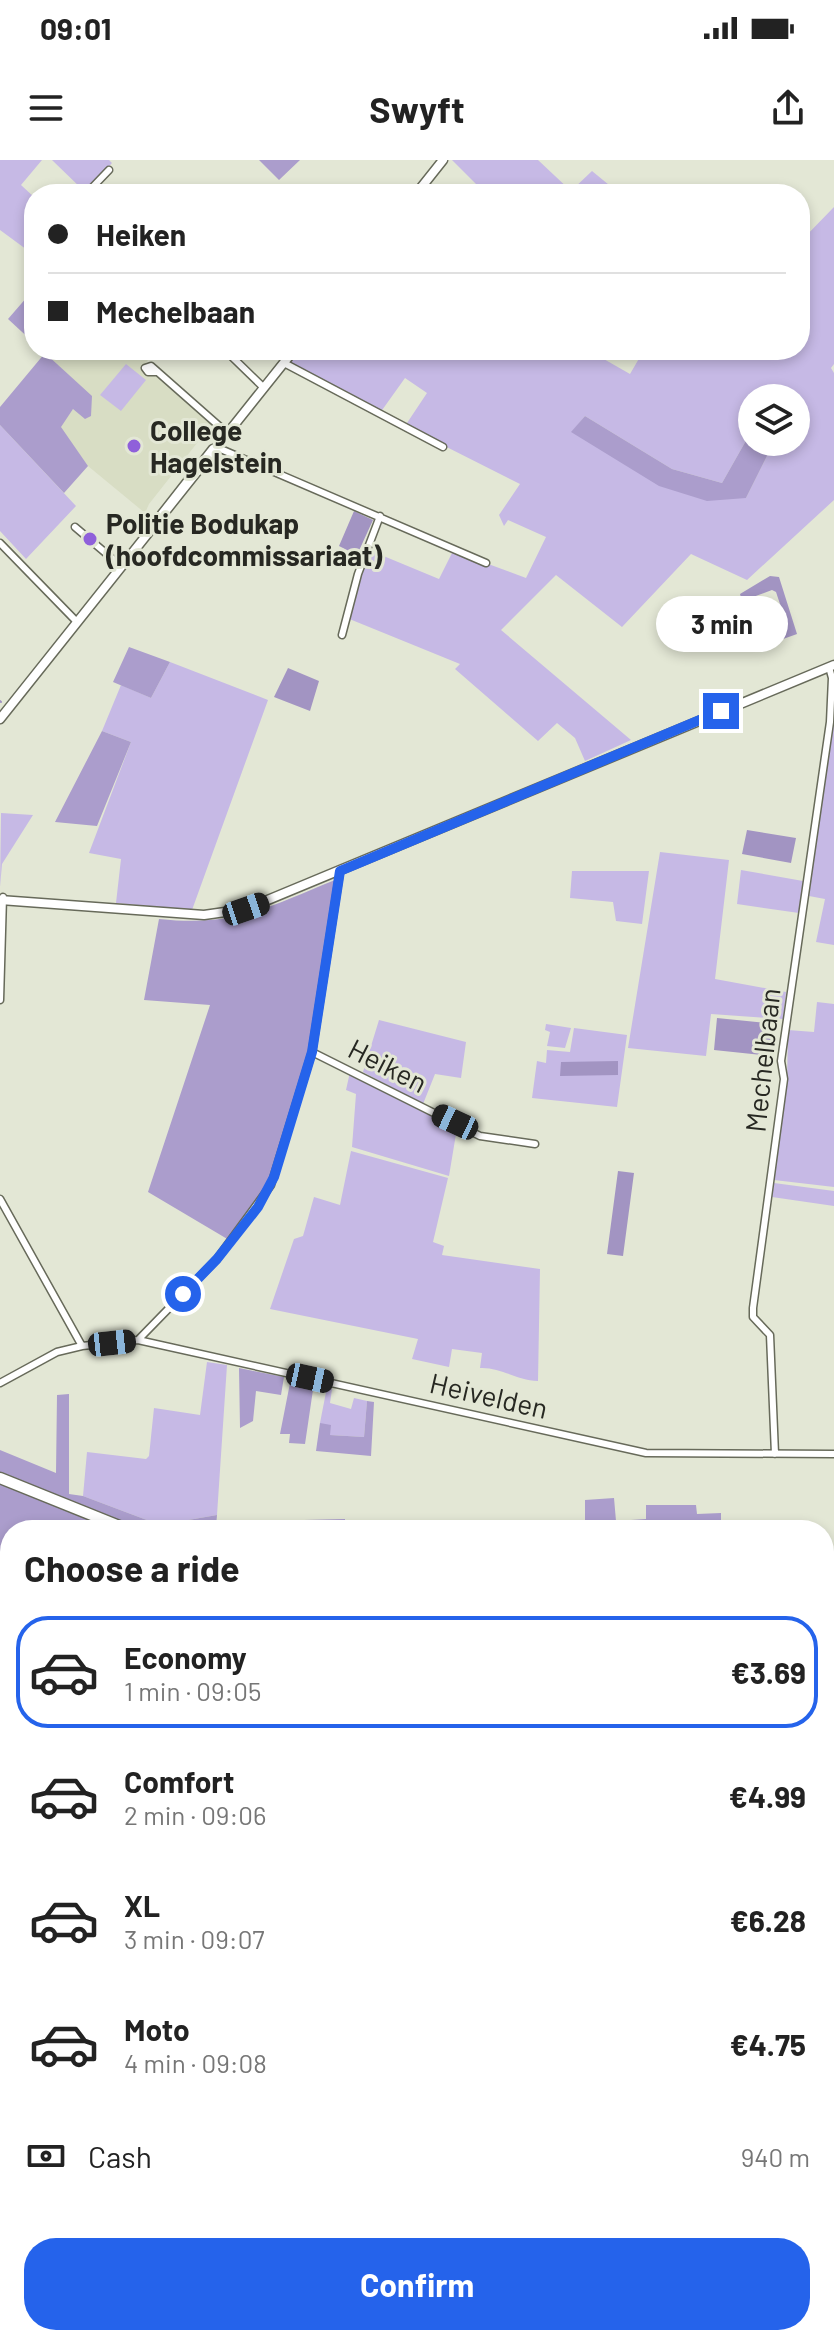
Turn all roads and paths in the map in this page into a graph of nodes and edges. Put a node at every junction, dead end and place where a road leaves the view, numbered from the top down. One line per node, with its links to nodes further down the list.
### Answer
1 (443, 160): 4 (street)
2 (109, 170): 3 (street)
3 (96, 184)
4 (424, 184)
5 (235, 360): 9 (street)
6 (286, 360): 7 (street)
7 (284, 363): 9 (street); 12 (street)
8 (157, 372): 10 (street)
9 (263, 387): 10 (street)
10 (227, 433): 11 (street)
11 (216, 447): 13 (street); 17 (street)
12 (443, 447)
13 (380, 516): 16 (street); 19 (street)
14 (75, 527): 17 (street)
15 (0, 543): 18 (street)
16 (486, 563)
17 (121, 566): 18 (street)
18 (77, 622): 21 (street)
19 (342, 635)
20 (831, 666): 22 (street, Mechelbaan); 31 (street, Mechelbaan)
21 (0, 719)
22 (340, 871): 23 (street, Mechelbaan); 25 (street, Heiken)
23 (2, 898): 24 (street)
24 (0, 1000)
25 (312, 1052): 26 (street, Heiken); 28 (street, Heiken)
26 (535, 1144)
27 (0, 1199): 29 (street)
28 (138, 1340): 29 (street); 31 (street, Heivelden)
29 (82, 1346): 30 (street)
30 (0, 1383)
31 (775, 1454): 32 (street, Heivelden)
32 (834, 1454)
33 (0, 1478): 34 (main road)
34 (104, 1520)

